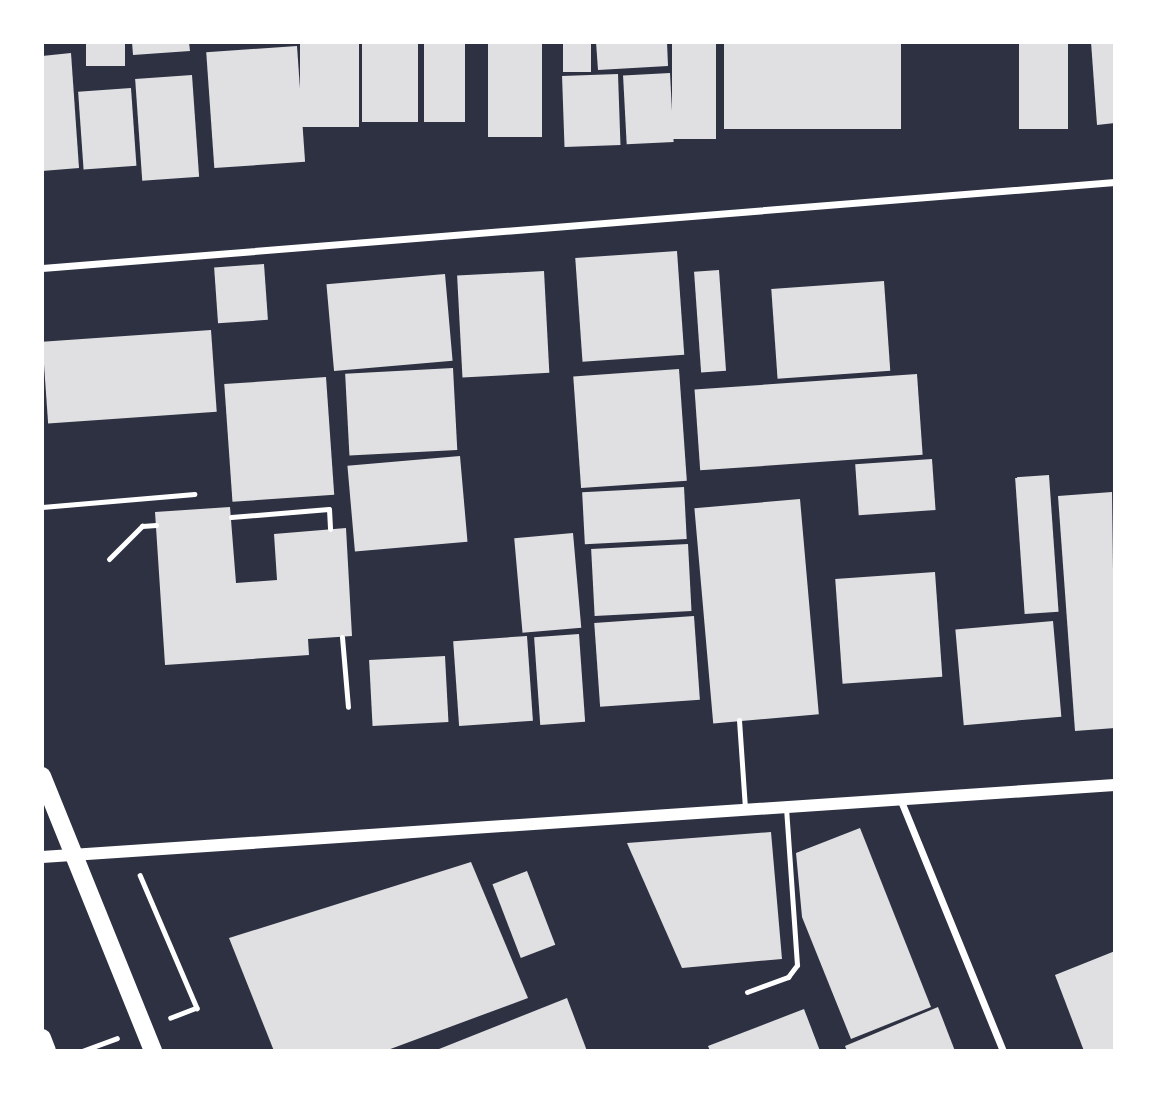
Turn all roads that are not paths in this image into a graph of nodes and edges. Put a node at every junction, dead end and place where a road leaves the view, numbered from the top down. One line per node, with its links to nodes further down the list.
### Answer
1 (1115, 182): 2 (street)
2 (42, 268)
3 (194, 494): 4 (lane)
4 (42, 507)
5 (231, 517): 7 (lane)
6 (156, 525): 8 (lane)
7 (330, 529)
8 (109, 558)
9 (342, 637): 10 (lane)
10 (348, 707)
11 (738, 720): 16 (lane)
12 (42, 776): 17 (main road)
13 (1115, 785): 14 (street)
14 (901, 800): 15 (street); 23 (street)
15 (786, 808): 16 (street); 19 (lane)
16 (746, 811): 17 (street)
17 (73, 855): 18 (street); 22 (main road)
18 (42, 857)
19 (747, 992)
20 (42, 1038): 21 (main road)
21 (47, 1051)
22 (153, 1051)
23 (1003, 1051)

